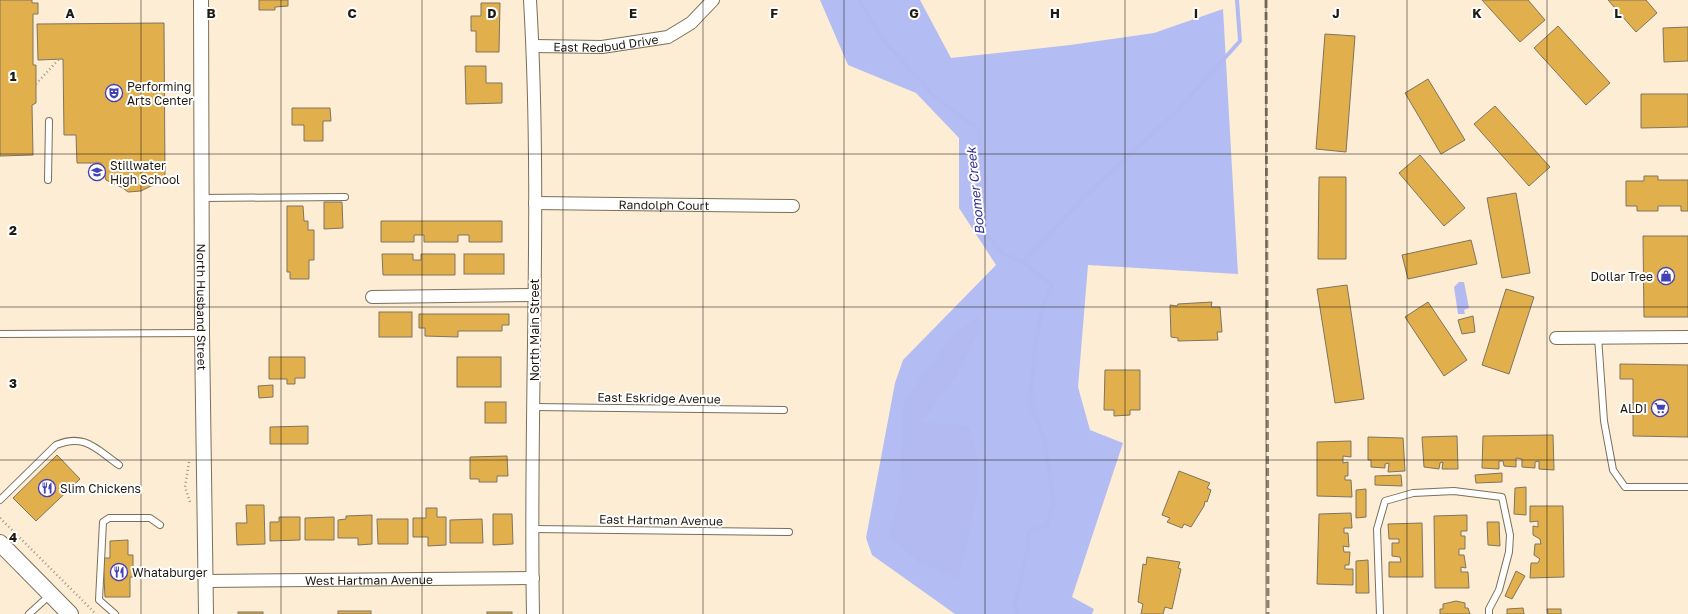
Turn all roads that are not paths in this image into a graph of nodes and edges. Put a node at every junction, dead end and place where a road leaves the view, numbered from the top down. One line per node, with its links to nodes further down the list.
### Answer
1 (201, 0): 8 (street, North Husband Street)
2 (530, 0): 4 (street, North Main Street)
3 (713, 0): 4 (street, East Redbud Drive)
4 (533, 46): 9 (street, North Main Street)
5 (48, 121): 6 (lane)
6 (48, 180)
7 (345, 197): 8 (lane)
8 (201, 198): 13 (street, North Husband Street)
9 (535, 203): 10 (street, Randolph Court); 11 (street, North Main Street)
10 (793, 206)
11 (534, 295): 12 (street); 18 (street, North Main Street)
12 (372, 297)
13 (202, 332): 14 (lane); 28 (street, North Husband Street)
14 (0, 334)
15 (1598, 337): 16 (street); 17 (street); 21 (lane)
16 (1688, 337)
17 (1556, 338)
18 (534, 407): 19 (lane, East Eskridge Avenue); 24 (street, North Main Street)
19 (784, 410)
20 (119, 464): 22 (lane)
21 (1688, 487)
22 (0, 500)
23 (160, 525): 32 (lane)
24 (533, 529): 25 (lane, East Hartman Avenue); 27 (street, North Main Street)
25 (789, 532)
26 (1, 547): 29 (main road)
27 (532, 578): 28 (street, West Hartman Avenue); 34 (street, North Main Street)
28 (206, 581): 33 (street, North Husband Street)
29 (50, 594): 30 (lane); 31 (main road)
30 (29, 614)
31 (70, 614)
32 (115, 614)
33 (206, 614)
34 (533, 614)
35 (1380, 614): 36 (lane)
36 (1490, 614)

